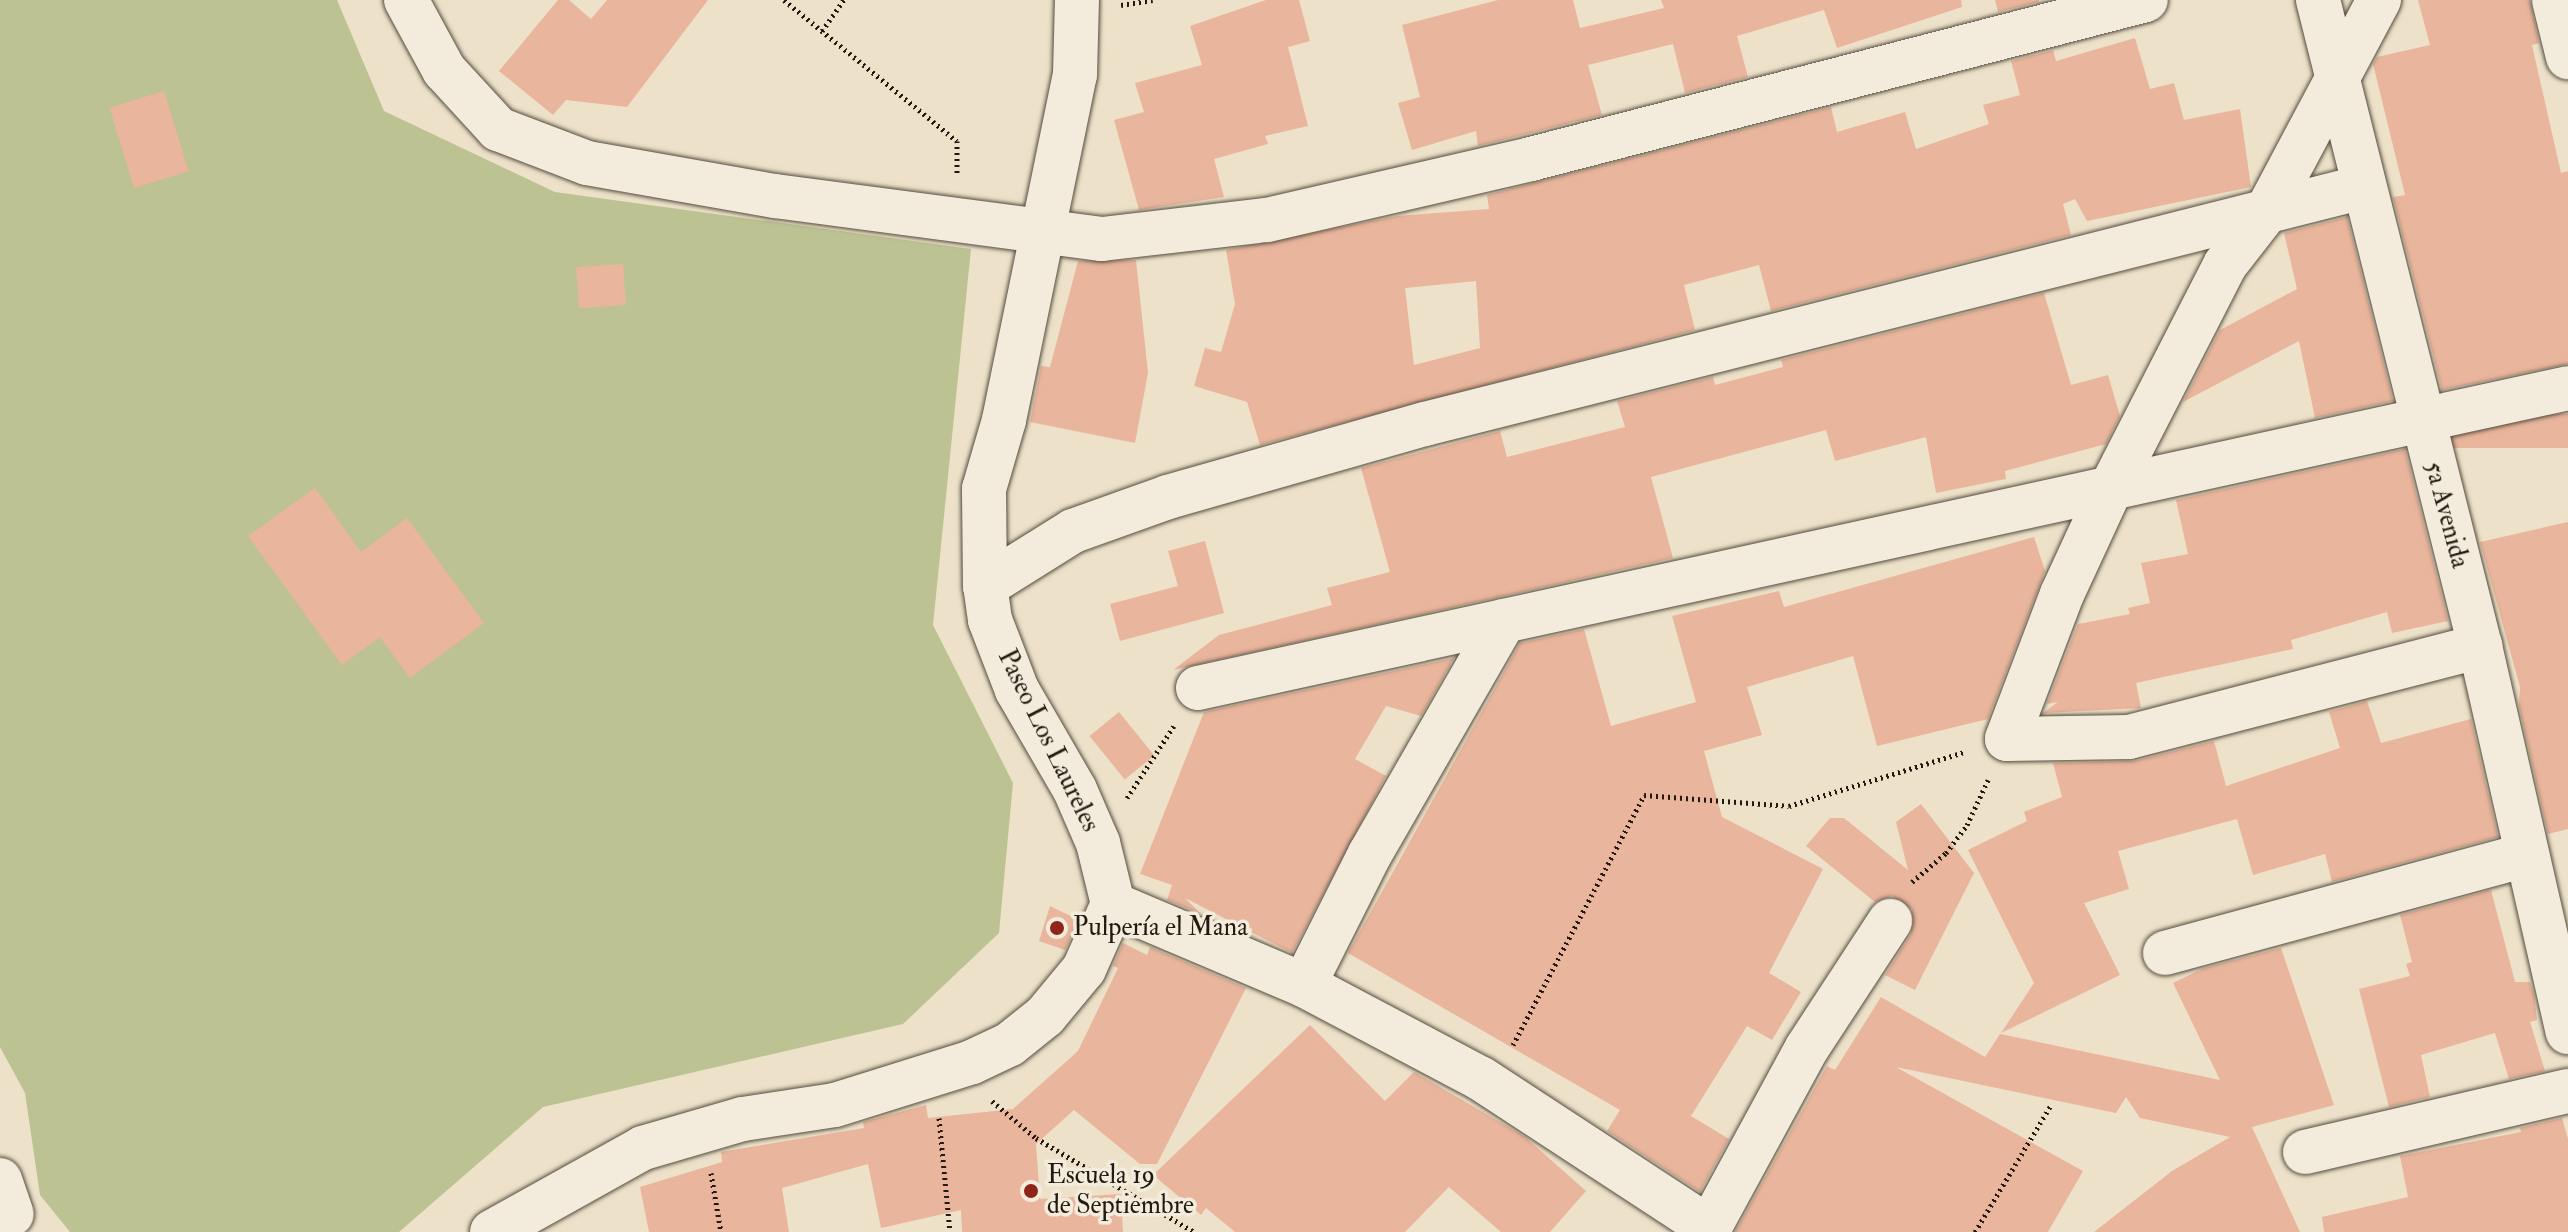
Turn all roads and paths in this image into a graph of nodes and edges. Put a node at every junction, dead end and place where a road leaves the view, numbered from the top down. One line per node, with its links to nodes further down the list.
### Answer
1 (406, 0): 14 (street)
2 (784, 0): 9 (path)
3 (844, 0): 9 (path)
4 (1077, 0): 15 (street, Paseo Los Laureles)
5 (2146, 0): 15 (street)
6 (2318, 0): 11 (street, 5a Avenida)
7 (2379, 0): 11 (street)
8 (2554, 0): 10 (street)
9 (822, 31): 14 (path)
10 (2568, 57)
11 (2338, 77): 12 (street, 5a Avenida); 13 (street)
12 (2363, 187): 13 (street); 17 (street, 5a Avenida)
13 (2267, 211): 18 (street); 19 (street)
14 (957, 217): 15 (street)
15 (1043, 229): 19 (street, Paseo Los Laureles)
16 (2568, 388): 17 (street)
17 (2421, 420): 18 (street); 21 (street, 5a Avenida)
18 (2111, 488): 20 (street); 23 (street)
19 (985, 586): 24 (street, Paseo Los Laureles)
20 (1504, 621): 22 (street); 29 (street)
21 (2480, 646): 23 (street); 25 (street, 5a Avenida)
22 (1198, 688): 24 (path)
23 (2007, 739): 27 (path); 32 (path)
24 (1098, 843): 26 (street, Paseo Los Laureles)
25 (2526, 855): 28 (street); 30 (street, 5a Avenida)
26 (1113, 904): 29 (street); 31 (street)
27 (1890, 921): 37 (street)
28 (2165, 953)
29 (1304, 985): 32 (street)
30 (2568, 1032)
31 (954, 1068): 35 (street); 40 (path); 41 (path)
32 (1492, 1085): 37 (street)
33 (2568, 1091): 36 (street)
34 (2051, 1105): 42 (path)
35 (703, 1128): 38 (street); 39 (path)
36 (2305, 1152)
37 (1708, 1230)
38 (492, 1232)
39 (721, 1232)
40 (950, 1232)
41 (1194, 1232)
42 (1975, 1232)

